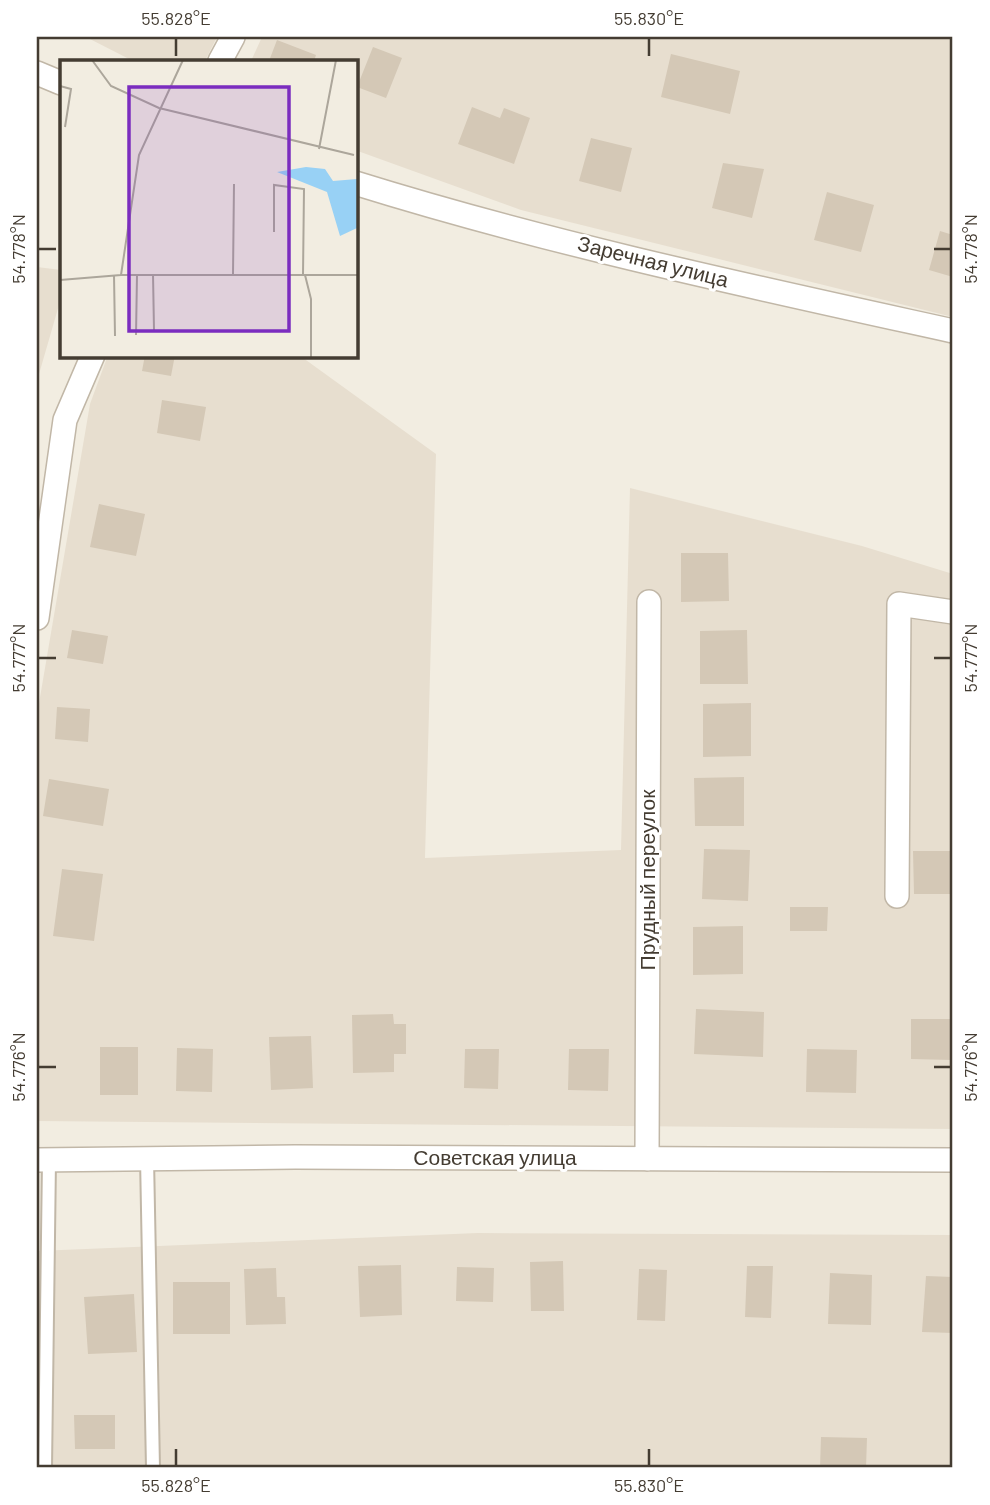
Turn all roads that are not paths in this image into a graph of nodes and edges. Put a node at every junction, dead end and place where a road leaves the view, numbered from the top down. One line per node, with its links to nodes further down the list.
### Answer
1 (233, 37): 2 (street)
2 (221, 60)
3 (37, 73): 4 (street)
4 (60, 83)
5 (357, 184): 6 (street, Заречная улица)
6 (953, 331)
7 (92, 357): 10 (street)
8 (649, 602): 13 (street, Прудный переулок)
9 (953, 612): 11 (street)
10 (37, 618)
11 (897, 896)
12 (148, 1158): 13 (street, Советская улица); 14 (street, Советская улица); 17 (lane)
13 (647, 1159): 15 (street, Советская улица)
14 (43, 1160): 16 (lane)
15 (953, 1160)
16 (45, 1468)
17 (153, 1468)

